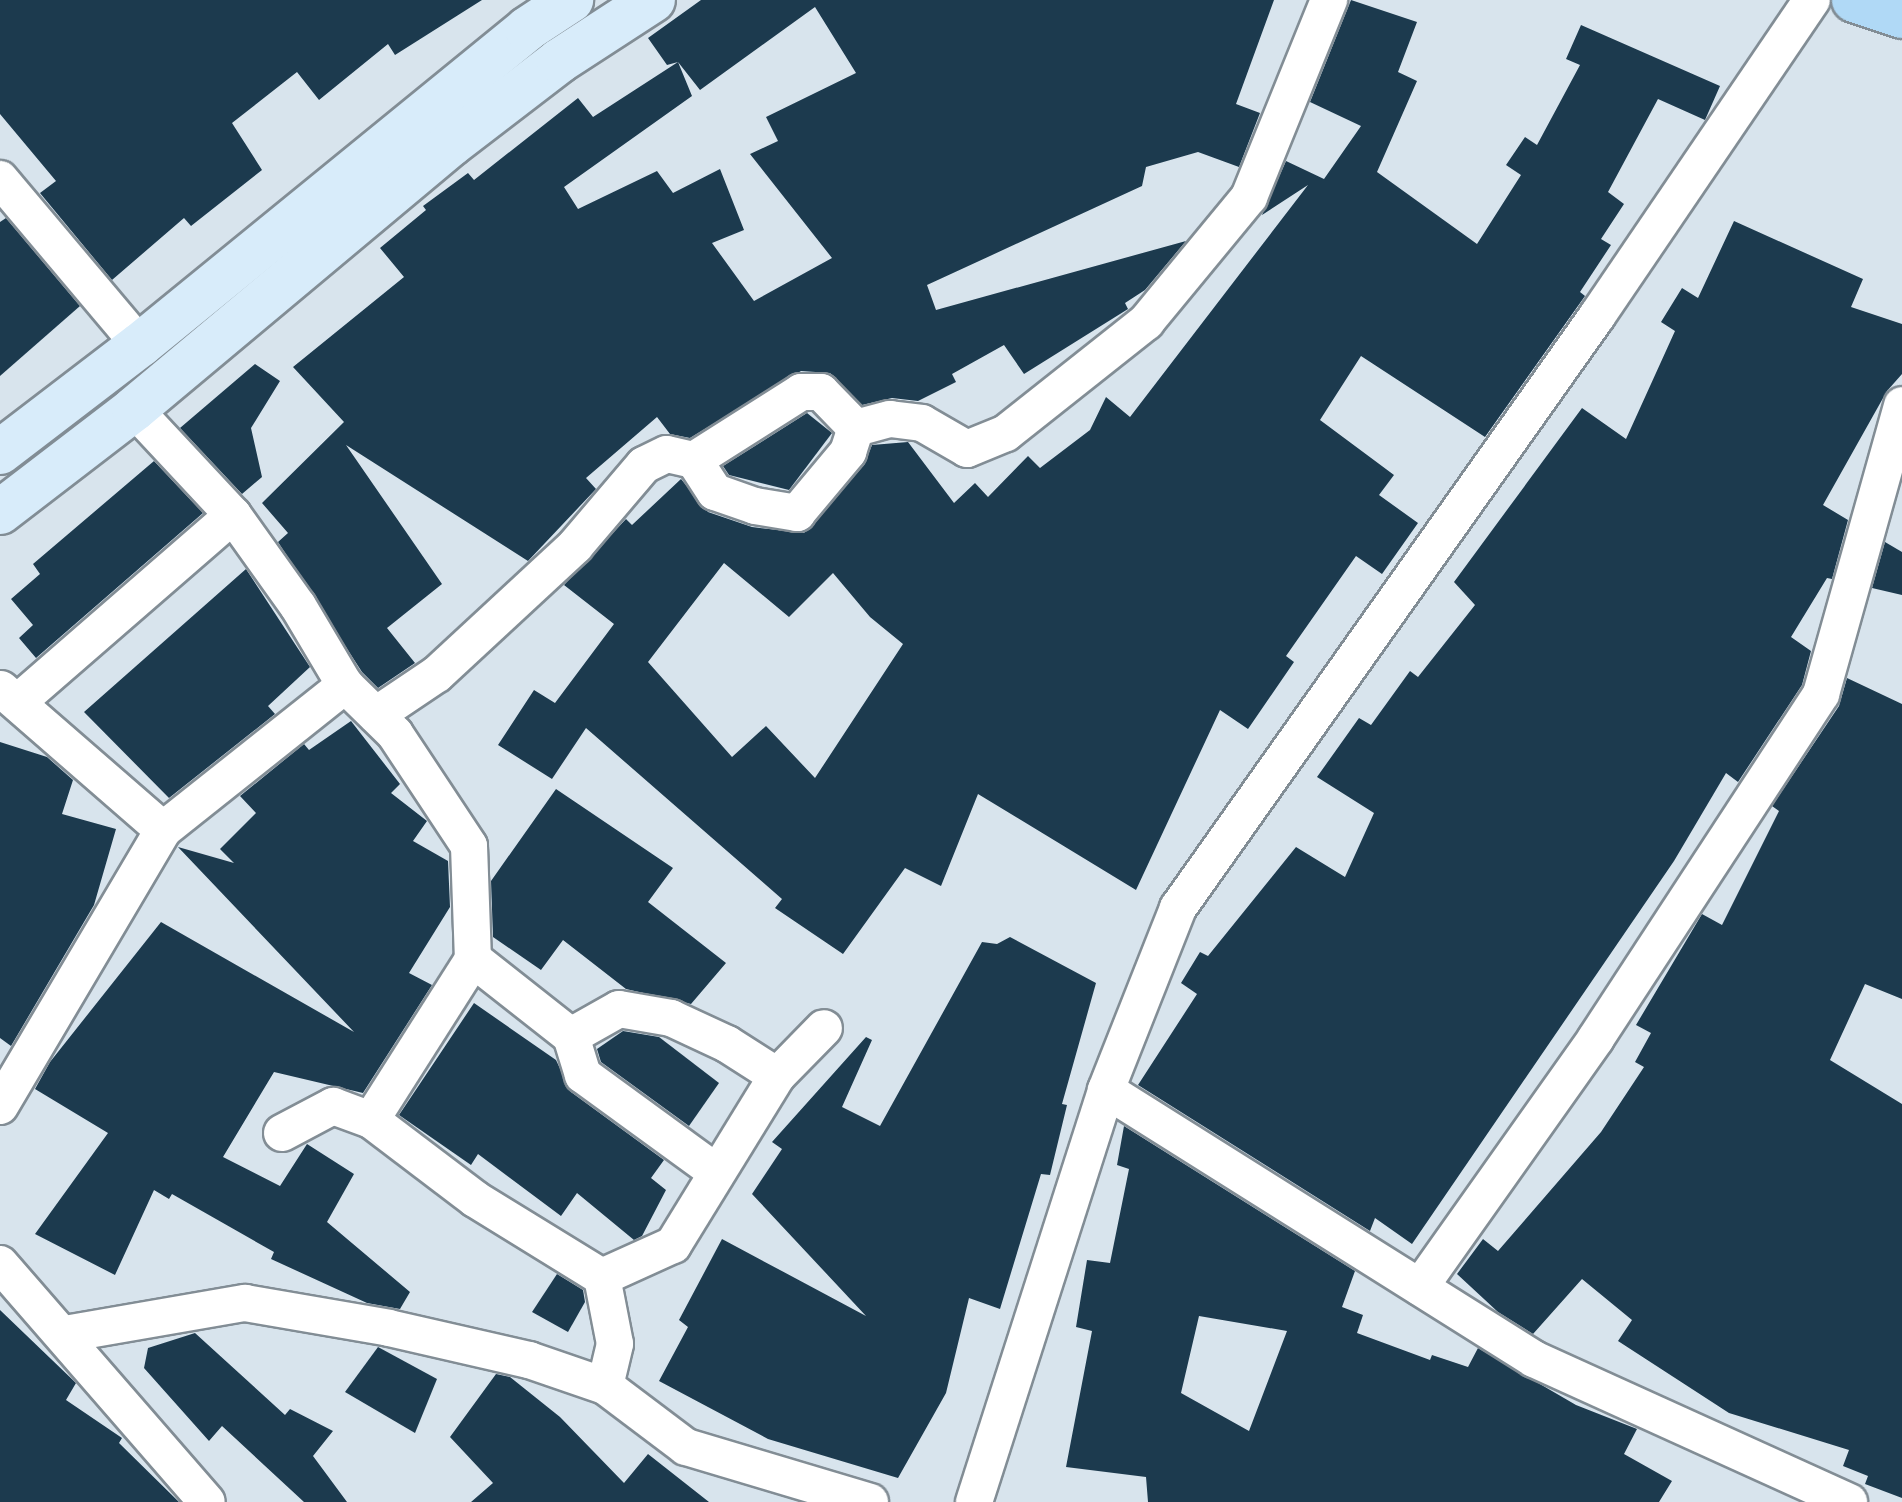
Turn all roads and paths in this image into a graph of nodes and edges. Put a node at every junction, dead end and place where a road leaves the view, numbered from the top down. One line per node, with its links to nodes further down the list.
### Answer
1 (571, 0): 8 (main road)
2 (653, 0): 10 (main road)
3 (1329, 0): 11 (street)
4 (1812, 0): 24 (street)
5 (1854, 0): 6 (main road)
6 (1902, 16)
7 (0, 179): 8 (street)
8 (140, 345): 12 (main road)
9 (1902, 405): 31 (street)
10 (134, 409): 14 (main road); 15 (street)
11 (856, 428): 13 (street); 13 (street)
12 (0, 452)
13 (694, 460): 18 (street)
14 (0, 512)
15 (233, 515): 16 (street); 17 (street)
16 (345, 685): 18 (street); 19 (street)
17 (9, 695): 19 (street)
18 (376, 715): 20 (street)
19 (163, 830): 25 (street)
20 (473, 959): 22 (street); 26 (street)
21 (824, 1028): 23 (street)
22 (571, 1036): 23 (street); 28 (street)
23 (777, 1076): 28 (street)
24 (1106, 1090): 31 (street); 36 (street)
25 (0, 1106)
26 (371, 1120): 27 (street); 30 (street)
27 (282, 1133)
28 (716, 1172): 30 (street)
29 (0, 1264): 32 (street)
30 (602, 1277): 33 (street)
31 (1420, 1287): 37 (street)
32 (65, 1334): 33 (street); 34 (street)
33 (605, 1386): 35 (street)
34 (207, 1502)
35 (870, 1502)
36 (974, 1502)
37 (1849, 1502)

